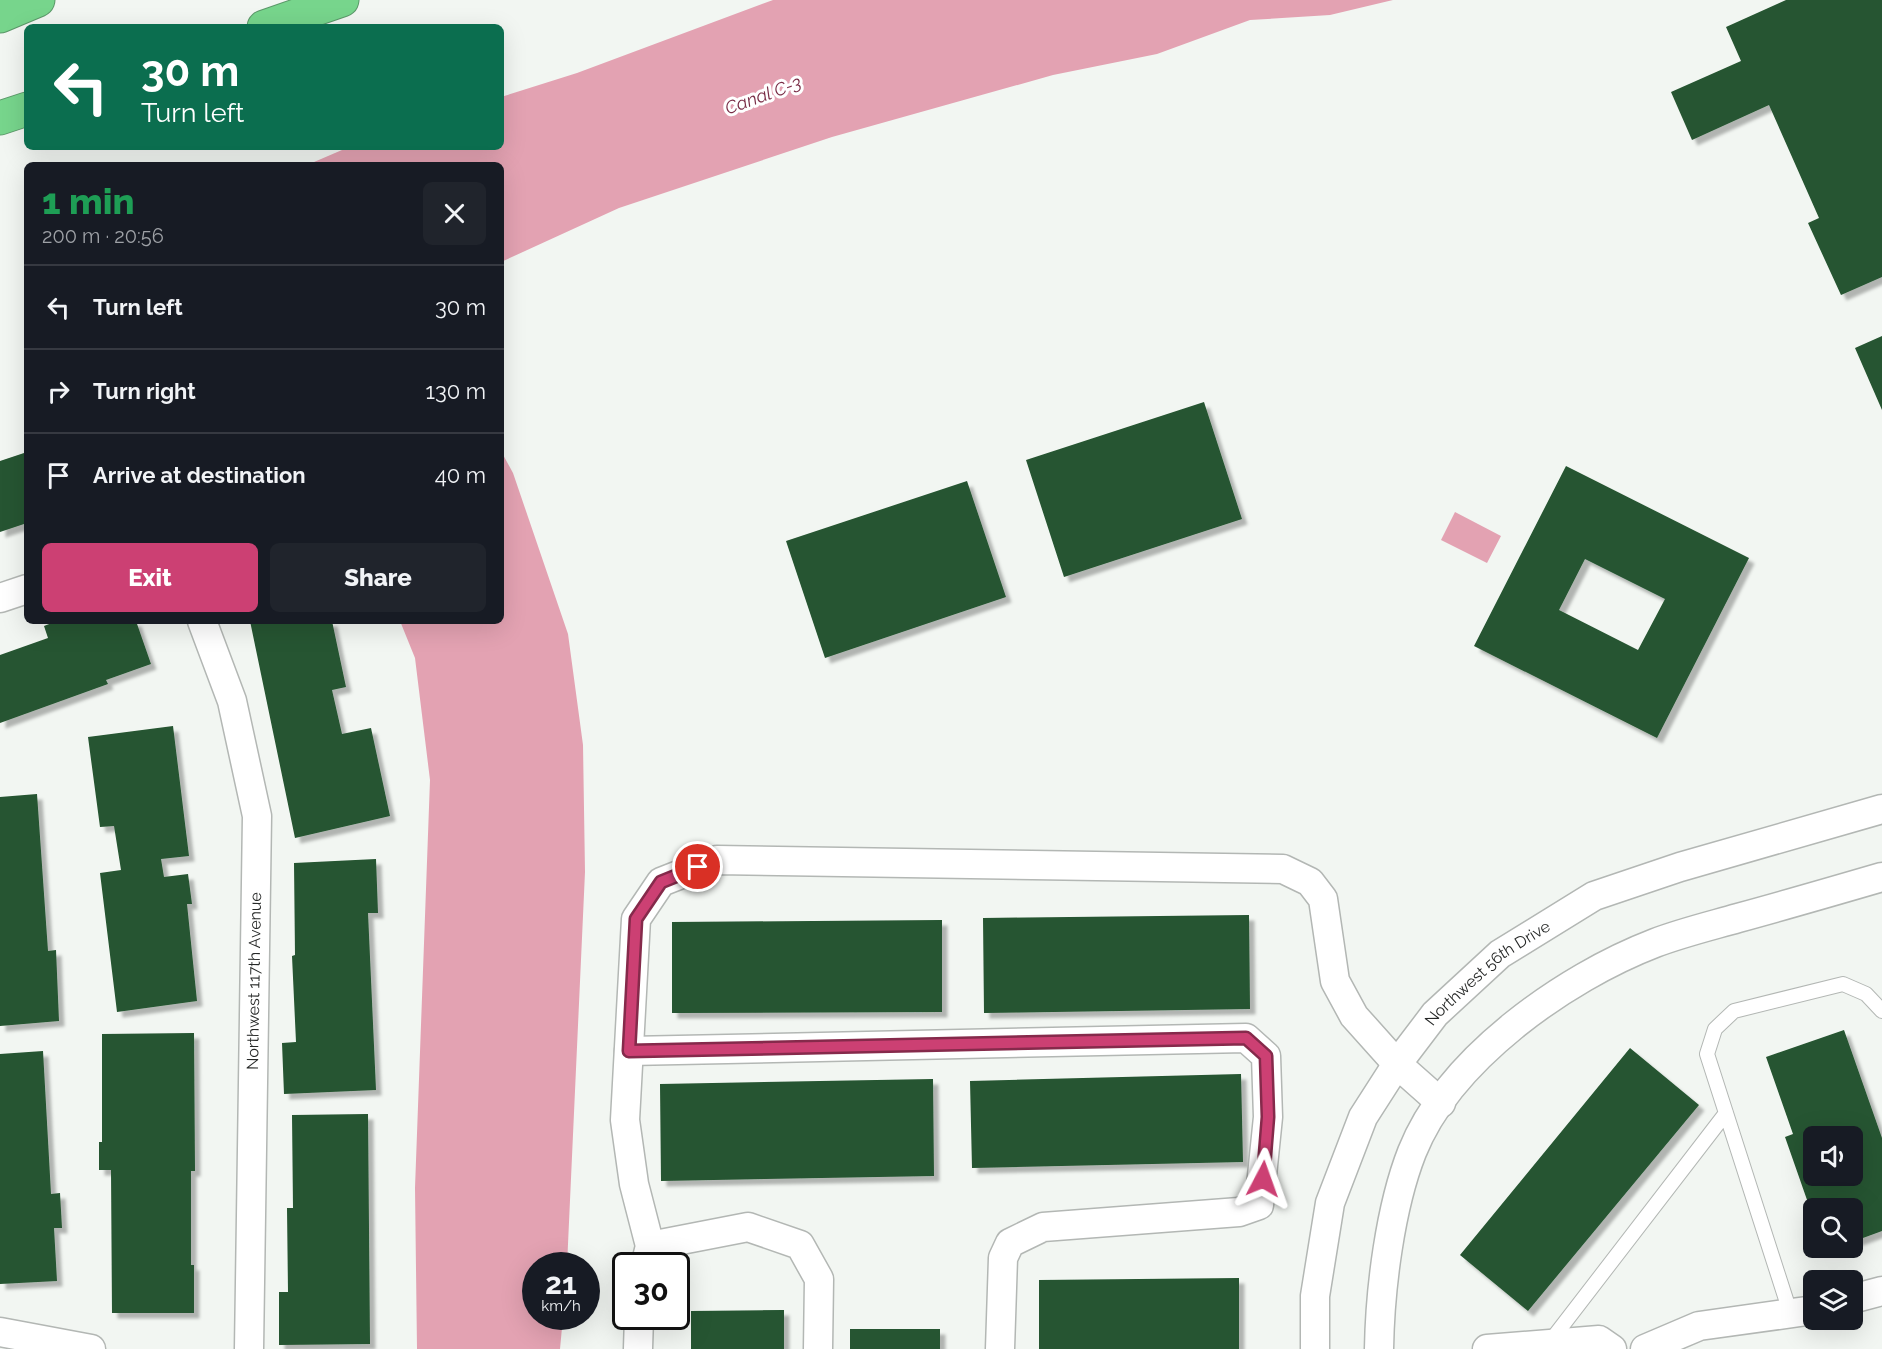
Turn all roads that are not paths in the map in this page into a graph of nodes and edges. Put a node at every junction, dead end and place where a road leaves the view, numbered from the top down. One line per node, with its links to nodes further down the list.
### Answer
1 (39, 0): 3 (highway)
2 (342, 0): 4 (highway)
3 (0, 16)
4 (273, 24)
5 (24, 110): 6 (highway)
6 (0, 118)
7 (24, 590): 8 (street)
8 (0, 598)
9 (203, 624): 26 (street, Northwest 117th Avenue)
10 (1882, 809): 14 (street, Northwest 56th Drive)
11 (1882, 877): 15 (street)
12 (1882, 1011): 16 (lane)
13 (629, 1051): 14 (street); 17 (street); 29 (street)
14 (1397, 1064): 15 (street); 30 (street, Northwest 56th Drive)
15 (1441, 1103): 31 (street)
16 (1726, 1113): 21 (lane); 24 (lane)
17 (646, 1252)
18 (661, 1252): 28 (street)
19 (1882, 1291): 20 (street)
20 (1863, 1296)
21 (1802, 1312): 34 (street)
22 (639, 1330): 27 (street)
23 (0, 1332): 25 (street)
24 (1548, 1345): 32 (street); 33 (street)
25 (91, 1349)
26 (249, 1349)
27 (638, 1349)
28 (818, 1349)
29 (1000, 1349)
30 (1315, 1349)
31 (1379, 1349)
32 (1487, 1349)
33 (1612, 1349)
34 (1645, 1349)

